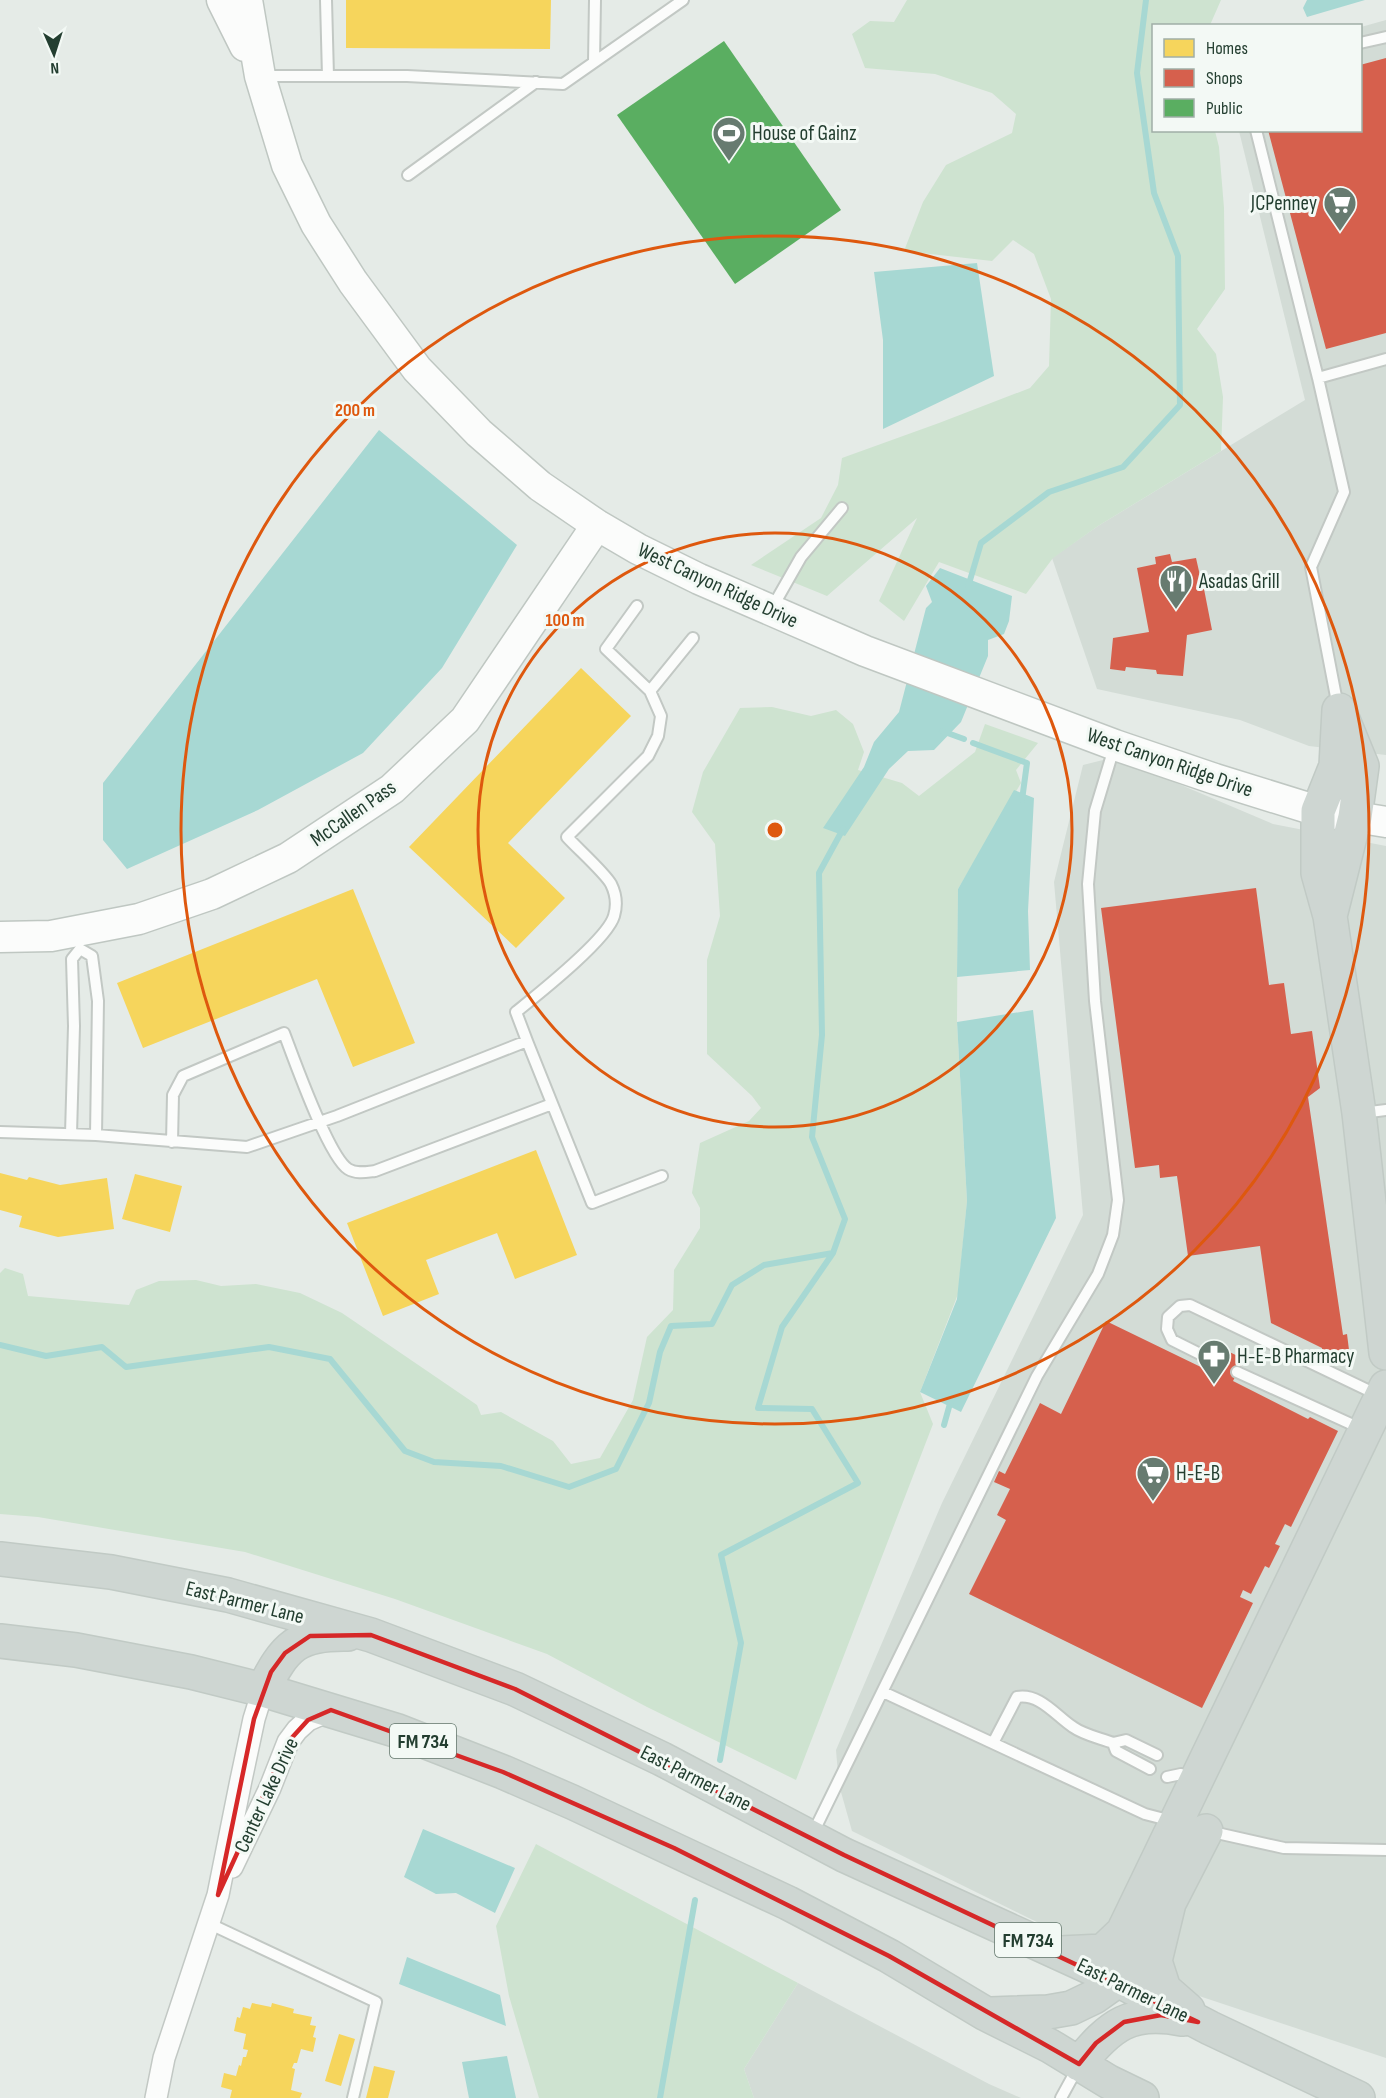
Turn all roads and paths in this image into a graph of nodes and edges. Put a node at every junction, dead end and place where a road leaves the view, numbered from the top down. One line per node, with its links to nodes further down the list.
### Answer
1 (222, 0): 9 (street, West Canyon Ridge Drive)
2 (247, 0): 9 (street, West Canyon Ridge Drive)
3 (326, 0): 10 (lane)
4 (595, 0): 8 (lane)
5 (683, 0): 8 (lane)
6 (1386, 37): 7 (lane)
7 (1362, 43)
8 (594, 62): 11 (lane)
9 (260, 76): 10 (lane); 17 (street, West Canyon Ridge Drive)
10 (328, 76): 11 (lane)
11 (536, 82): 13 (lane)
12 (1256, 132): 15 (lane)
13 (408, 175)
14 (1386, 359): 15 (lane)
15 (1318, 378): 22 (lane)
16 (842, 508): 19 (lane)
17 (597, 525): 19 (street, West Canyon Ridge Drive); 28 (street, McCallen Pass)
18 (637, 606): 21 (lane)
19 (771, 610): 23 (street, West Canyon Ridge Drive)
20 (693, 638): 21 (lane)
21 (650, 691): 29 (lane)
22 (1339, 710): 24 (main road); 25 (main road)
23 (1115, 745): 24 (street, West Canyon Ridge Drive); 47 (lane)
24 (1318, 811): 25 (street, West Canyon Ridge Drive); 26 (main road)
25 (1370, 819): 26 (main road)
26 (1330, 916): 31 (main road)
27 (0, 938): 28 (street, McCallen Pass)
28 (78, 940): 34 (lane); 35 (lane)
29 (527, 1041): 30 (lane); 32 (lane)
30 (552, 1104): 32 (lane); 37 (lane)
31 (1373, 1111): 38 (main road)
32 (320, 1122): 36 (lane); 36 (lane)
33 (0, 1132): 34 (lane)
34 (71, 1134): 35 (lane)
35 (96, 1135): 36 (lane)
36 (172, 1142)
37 (662, 1176)
38 (1386, 1353)
39 (1212, 1360): 41 (lane)
40 (1237, 1372): 42 (lane)
41 (1384, 1392): 42 (main road)
42 (1365, 1430): 53 (main road)
43 (0, 1559): 44 (main road, East Parmer Lane / FM 734)
44 (371, 1635): 46 (main road); 54 (main road, East Parmer Lane / FM 734)
45 (0, 1641): 46 (main road, FM 734)
46 (263, 1690): 48 (main road, FM 734); 56 (street, Center Lake Drive)
47 (883, 1692): 49 (lane); 54 (lane)
48 (331, 1710): 56 (street, Center Lake Drive); 61 (main road, FM 734)
49 (993, 1743): 50 (lane); 53 (lane)
50 (1113, 1743): 51 (lane); 52 (lane)
51 (1157, 1755)
52 (1150, 1769)
53 (1190, 1826): 55 (lane); 57 (main road); 59 (main road)
54 (810, 1837): 59 (main road, East Parmer Lane / FM 734)
55 (1386, 1850)
56 (218, 1895): 58 (street, Center Lake Drive)
57 (1169, 1903): 60 (main road); 62 (main road)
58 (210, 1924): 64 (street, Center Lake Drive); 65 (lane)
59 (1056, 1953): 60 (main road, East Parmer Lane / FM 734)
60 (1118, 1980): 61 (main road); 62 (main road, East Parmer Lane / FM 734)
61 (986, 2014): 63 (main road, FM 734)
62 (1204, 2025): 63 (main road); 68 (main road, East Parmer Lane / FM 734)
63 (1079, 2064): 66 (lane); 67 (main road, FM 734)
64 (156, 2098)
65 (353, 2098)
66 (1061, 2098)
67 (1142, 2098)
68 (1358, 2098)

